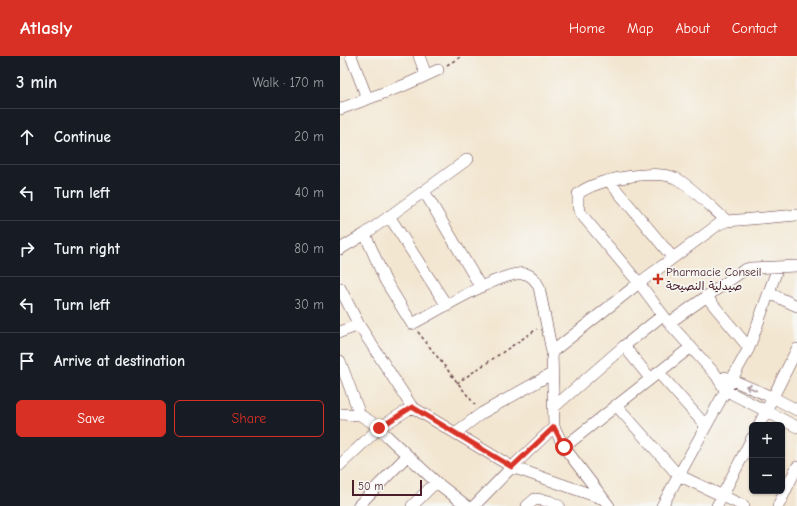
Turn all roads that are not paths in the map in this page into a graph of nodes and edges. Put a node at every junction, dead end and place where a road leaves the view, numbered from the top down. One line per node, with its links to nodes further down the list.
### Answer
1 (351, 56): 5 (street)
2 (418, 56): 4 (street)
3 (438, 70): 4 (street)
4 (426, 75): 5 (street)
5 (367, 98): 6 (street)
6 (340, 109)
7 (468, 159): 9 (street)
8 (609, 181): 12 (street); 15 (street); 18 (street)
9 (424, 191): 11 (street); 19 (street)
10 (797, 215): 12 (street)
11 (389, 216): 13 (street); 23 (street)
12 (727, 221): 15 (street)
13 (365, 234): 14 (street); 23 (street)
14 (340, 249)
15 (673, 258): 18 (street)
16 (797, 266): 17 (street)
17 (778, 267): 21 (street); 22 (street)
18 (639, 283): 25 (street); 32 (street)
19 (480, 286): 23 (street); 32 (street)
20 (340, 288): 26 (street)
21 (769, 293): 24 (street); 30 (street)
22 (706, 296): 25 (street); 30 (street)
23 (447, 306)
24 (797, 306)
25 (666, 319): 28 (street); 29 (street)
26 (359, 325): 27 (street); 41 (street)
27 (340, 332)
28 (624, 346): 35 (street); 42 (street)
29 (691, 347): 35 (street); 36 (street)
30 (749, 348): 37 (street)
31 (797, 349): 39 (street)
32 (552, 352): 34 (street)
33 (340, 361): 46 (street)
34 (553, 373): 42 (street); 52 (street)
35 (654, 375): 40 (street); 48 (street)
36 (716, 375): 37 (street); 38 (street)
37 (731, 378): 38 (street); 39 (street, one-way to 37)
38 (725, 390): 44 (street); 48 (street)
39 (774, 398): 43 (street); 44 (street)
40 (616, 405): 54 (street); 59 (street)
41 (412, 407): 51 (street); 52 (street)
42 (553, 408): 49 (street)
43 (797, 410)
44 (766, 412): 47 (street); 50 (street)
45 (340, 414): 46 (street)
46 (360, 415): 51 (street)
47 (761, 422)
48 (706, 426): 59 (street)
49 (554, 427): 54 (street); 57 (street)
50 (797, 427)
51 (379, 428): 55 (street); 56 (street)
52 (455, 433): 57 (street)
53 (749, 444): 61 (street)
54 (564, 447): 62 (street)
55 (407, 456): 60 (street); 63 (street)
56 (340, 465)
57 (512, 467): 62 (street); 66 (street)
58 (797, 468): 73 (street)
59 (678, 475): 61 (street); 70 (street)
60 (436, 482): 64 (street); 65 (street)
61 (723, 495): 71 (street); 72 (street)
62 (601, 498): 69 (street)
63 (358, 506)
64 (412, 506)
65 (467, 506)
66 (474, 506)
67 (527, 506): 68 (street)
68 (559, 506)
69 (609, 506)
70 (662, 506)
71 (717, 506)
72 (744, 506)
73 (778, 506)

